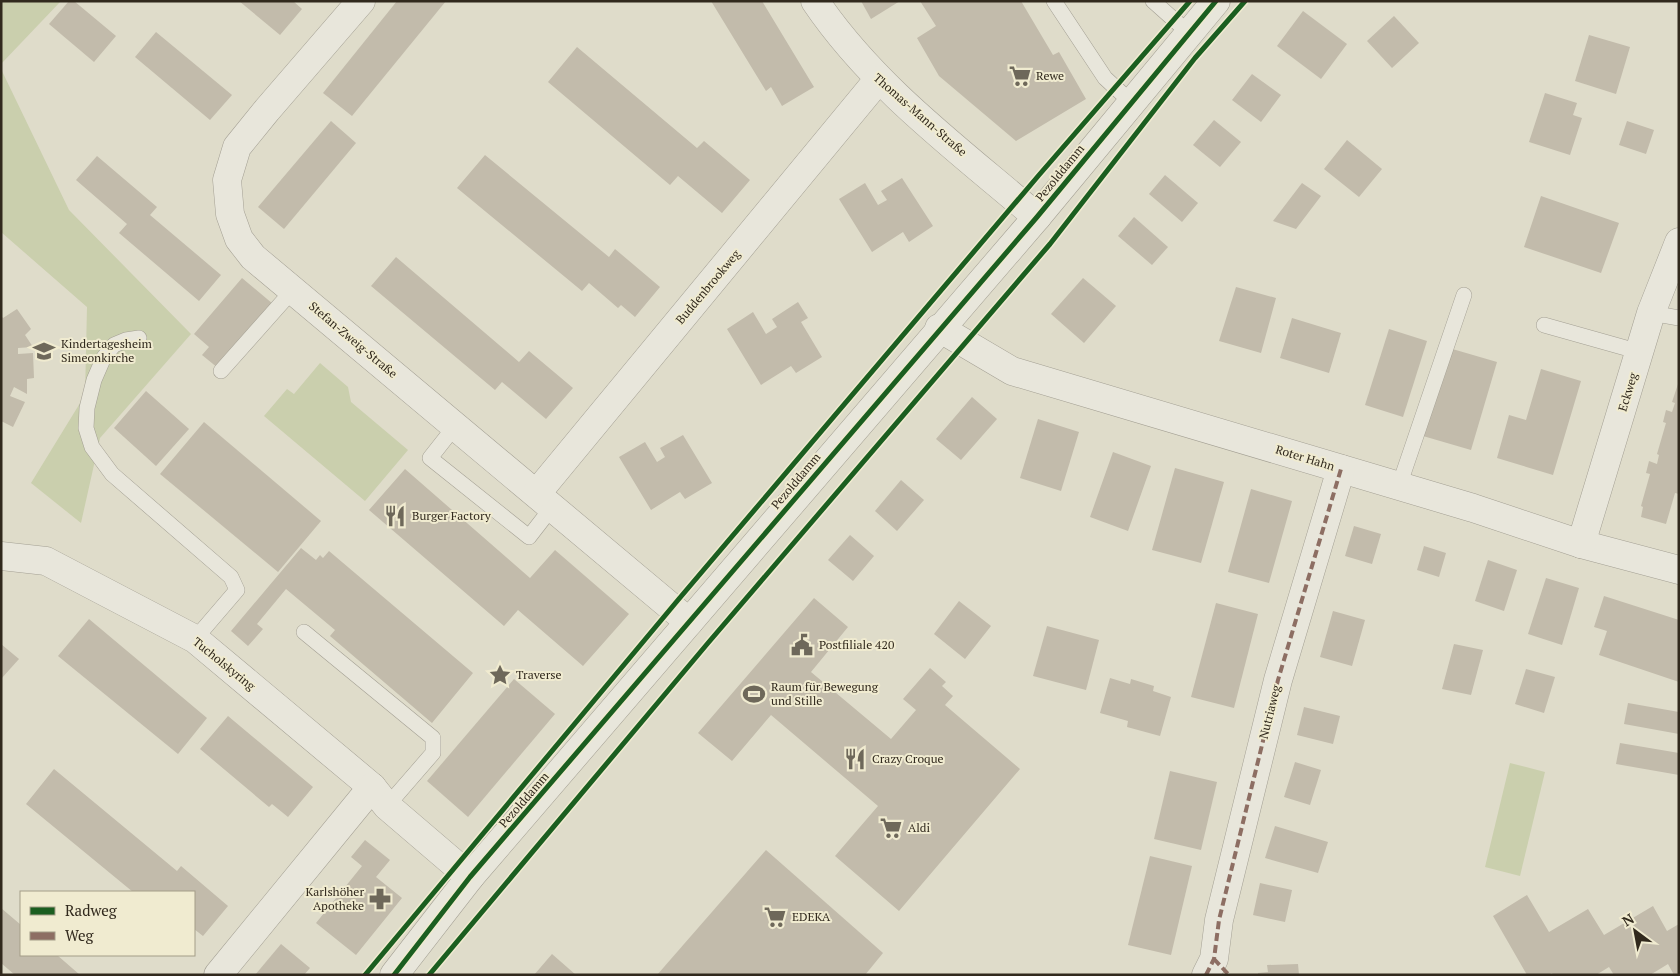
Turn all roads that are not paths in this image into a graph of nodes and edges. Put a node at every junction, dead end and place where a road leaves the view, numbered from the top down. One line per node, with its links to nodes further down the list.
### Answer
1 (361, 1): 11 (street, Stefan-Zweig-Straße)
2 (815, 1): 7 (street, Thomas-Mann-Straße)
3 (1054, 1): 8 (lane)
4 (1153, 1): 6 (lane)
5 (1216, 1): 6 (street, Pezolddamm)
6 (1190, 34): 8 (street, Pezolddamm)
7 (878, 80): 9 (street, Thomas-Mann-Straße); 23 (street, Buddenbrookweg)
8 (1131, 102): 9 (street, Pezolddamm)
9 (1037, 216): 16 (street, Pezolddamm)
10 (1679, 242): 13 (street, Eckweg)
11 (294, 290): 19 (lane); 20 (street, Stefan-Zweig-Straße)
12 (1464, 295): 22 (lane)
13 (1651, 313): 14 (lane); 18 (street, Eckweg)
14 (1679, 318)
15 (1544, 325): 18 (lane)
16 (939, 328): 21 (street, Roter Hahn); 27 (street, Pezolddamm)
17 (139, 338): 29 (lane)
18 (1640, 352): 24 (street, Eckweg)
19 (221, 372)
20 (456, 426): 23 (street, Stefan-Zweig-Straße); 23 (lane)
21 (1341, 469): 22 (street, Roter Hahn); 32 (street, Nutriaweg)
22 (1399, 486): 24 (street, Roter Hahn)
23 (545, 500): 27 (street, Stefan-Zweig-Straße)
24 (1581, 544): 26 (street, Roter Hahn)
25 (1, 556): 29 (street, Tucholskyring)
26 (1679, 570)
27 (689, 622): 31 (street, Pezolddamm)
28 (304, 632): 30 (lane)
29 (195, 639): 30 (street, Tucholskyring)
30 (380, 797): 31 (street, Tucholskyring); 33 (street)
31 (470, 877): 34 (street, Pezolddamm)
32 (1217, 970)
33 (218, 975)
34 (394, 975)

